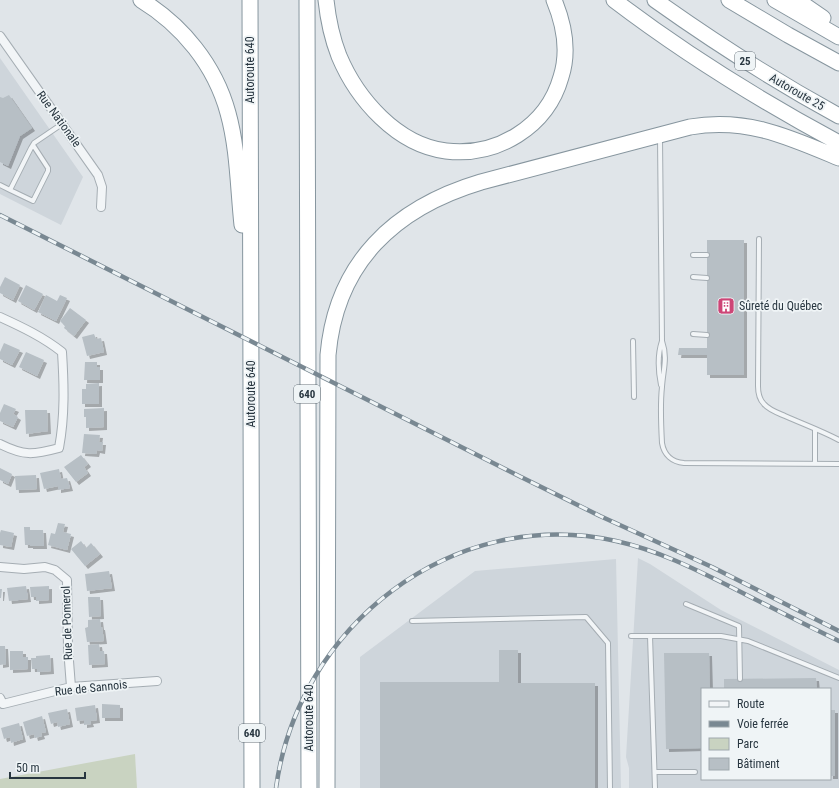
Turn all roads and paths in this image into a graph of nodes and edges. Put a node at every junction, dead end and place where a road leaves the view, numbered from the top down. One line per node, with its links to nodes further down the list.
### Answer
1 (141, 0): 30 (highway)
2 (250, 0): 30 (highway, Autoroute 640 / 640)
3 (307, 0): 54 (highway, Autoroute 640 / 640)
4 (326, 0): 5 (highway)
5 (554, 0)
6 (614, 0): 18 (highway)
7 (655, 0): 15 (highway, Autoroute 25 / 25)
8 (729, 0): 14 (highway)
9 (775, 0): 13 (highway)
10 (797, 0): 11 (highway)
11 (839, 29)
12 (0, 36): 16 (street, Rue Nationale)
13 (839, 37)
14 (839, 62)
15 (839, 116)
16 (62, 124): 19 (lane); 23 (street, Rue Nationale)
17 (659, 134): 20 (highway); 38 (lane); 55 (highway)
18 (839, 143)
19 (33, 144): 22 (lane); 22 (lane)
20 (839, 158)
21 (0, 185): 22 (lane)
22 (10, 190)
23 (101, 207)
24 (759, 239): 35 (lane)
25 (693, 255): 26 (lane)
26 (707, 255)
27 (693, 277): 28 (lane)
28 (707, 278)
29 (0, 317): 37 (street)
30 (251, 321): 53 (highway, Autoroute 640 / 640)
31 (692, 334): 32 (lane)
32 (707, 335)
33 (633, 341): 34 (lane)
34 (634, 397)
35 (815, 430): 36 (lane); 38 (lane)
36 (839, 440)
37 (0, 444)
38 (815, 464): 39 (lane)
39 (839, 464)
40 (0, 566): 49 (street, Rue de Pomerol)
41 (686, 604): 45 (lane)
42 (412, 621): 56 (lane)
43 (631, 636): 44 (lane)
44 (650, 636): 45 (lane); 51 (lane)
45 (739, 638): 46 (lane); 47 (lane)
46 (839, 678)
47 (740, 679)
48 (157, 681): 49 (street, Rue de Sannois)
49 (71, 687): 50 (street, Rue de Sannois)
50 (1, 702)
51 (655, 772): 52 (lane); 57 (lane)
52 (695, 772)
53 (252, 788)
54 (309, 788)
55 (327, 788)
56 (610, 788)
57 (655, 788)

